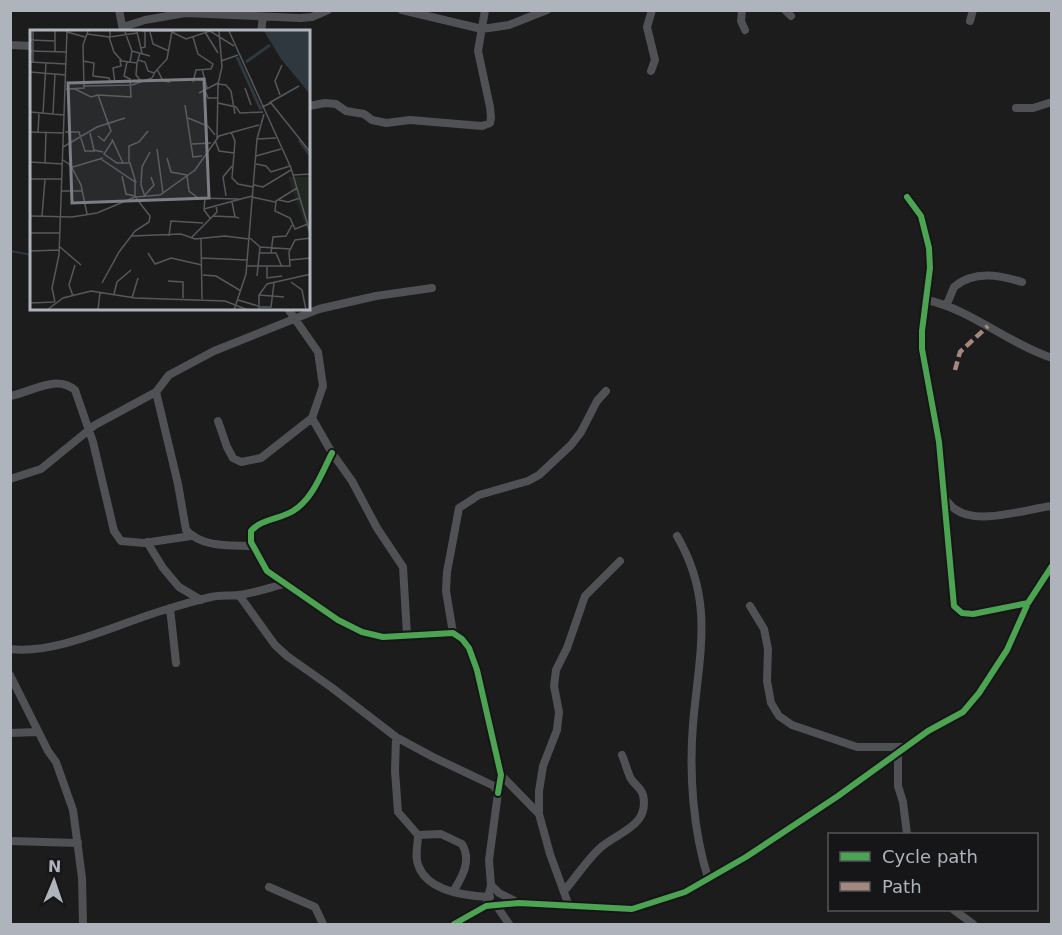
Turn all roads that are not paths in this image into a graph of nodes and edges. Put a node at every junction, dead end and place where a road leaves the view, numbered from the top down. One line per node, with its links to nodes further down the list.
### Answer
1 (119, 10): 11 (street)
2 (328, 10): 9 (street)
3 (402, 10): 12 (street)
4 (485, 10): 12 (street)
5 (547, 10): 12 (street)
6 (652, 10): 17 (street)
7 (742, 10): 14 (street)
8 (973, 10): 10 (street)
9 (263, 17): 11 (street); 13 (street)
10 (970, 21)
11 (123, 29)
12 (482, 29): 19 (street)
13 (261, 30)
14 (745, 30)
15 (10, 45): 16 (street)
16 (30, 46)
17 (651, 71)
18 (1052, 102): 20 (street)
19 (310, 106)
20 (1016, 108)
21 (908, 197): 24 (street)
22 (1022, 282): 25 (street)
23 (432, 288): 27 (street)
24 (927, 300): 25 (street); 37 (street)
25 (947, 304): 28 (street)
26 (289, 310): 27 (street)
27 (294, 318): 30 (street); 32 (street)
28 (1052, 358)
29 (606, 391): 51 (street)
30 (156, 392): 34 (street); 39 (street)
31 (10, 396): 34 (street)
32 (312, 418): 33 (street); 35 (street)
33 (218, 421)
34 (88, 430): 36 (street); 41 (street)
35 (332, 453): 42 (street); 52 (street)
36 (10, 479)
37 (945, 499): 38 (street); 48 (street)
38 (1052, 506)
39 (191, 536): 41 (street); 42 (street)
40 (677, 536): 69 (street)
41 (147, 542): 47 (street)
42 (252, 546): 45 (street)
43 (620, 561): 64 (street)
44 (1052, 566): 48 (street)
45 (284, 584): 46 (street); 52 (street)
46 (239, 595): 47 (street); 58 (street)
47 (201, 600): 50 (street)
48 (1028, 603): 59 (street)
49 (750, 606): 59 (street)
50 (170, 608): 53 (street); 54 (street)
51 (453, 633): 52 (street); 62 (street)
52 (407, 635)
53 (10, 649)
54 (176, 663)
55 (10, 675): 56 (street)
56 (38, 732): 57 (street); 68 (street)
57 (10, 733)
58 (396, 737): 63 (street); 66 (street)
59 (906, 747): 60 (street)
60 (898, 752): 65 (street); 69 (street)
61 (622, 755): 72 (street)
62 (501, 775): 63 (street); 64 (street)
63 (498, 793): 70 (street)
64 (539, 814): 72 (street)
65 (907, 833)
66 (418, 835): 73 (street); 73 (street)
67 (10, 841): 68 (street)
68 (78, 843): 80 (street)
69 (708, 879): 78 (street)
70 (491, 885): 74 (street); 75 (street)
71 (269, 887): 81 (street)
72 (564, 890): 78 (street)
73 (453, 892): 74 (street)
74 (490, 897): 77 (street)
75 (519, 903): 76 (street); 78 (street)
76 (496, 905): 77 (street); 83 (street)
77 (486, 906): 82 (street)
78 (569, 906)
79 (957, 911): 84 (street)
80 (83, 924)
81 (323, 924)
82 (454, 924)
83 (509, 924)
84 (973, 924)

